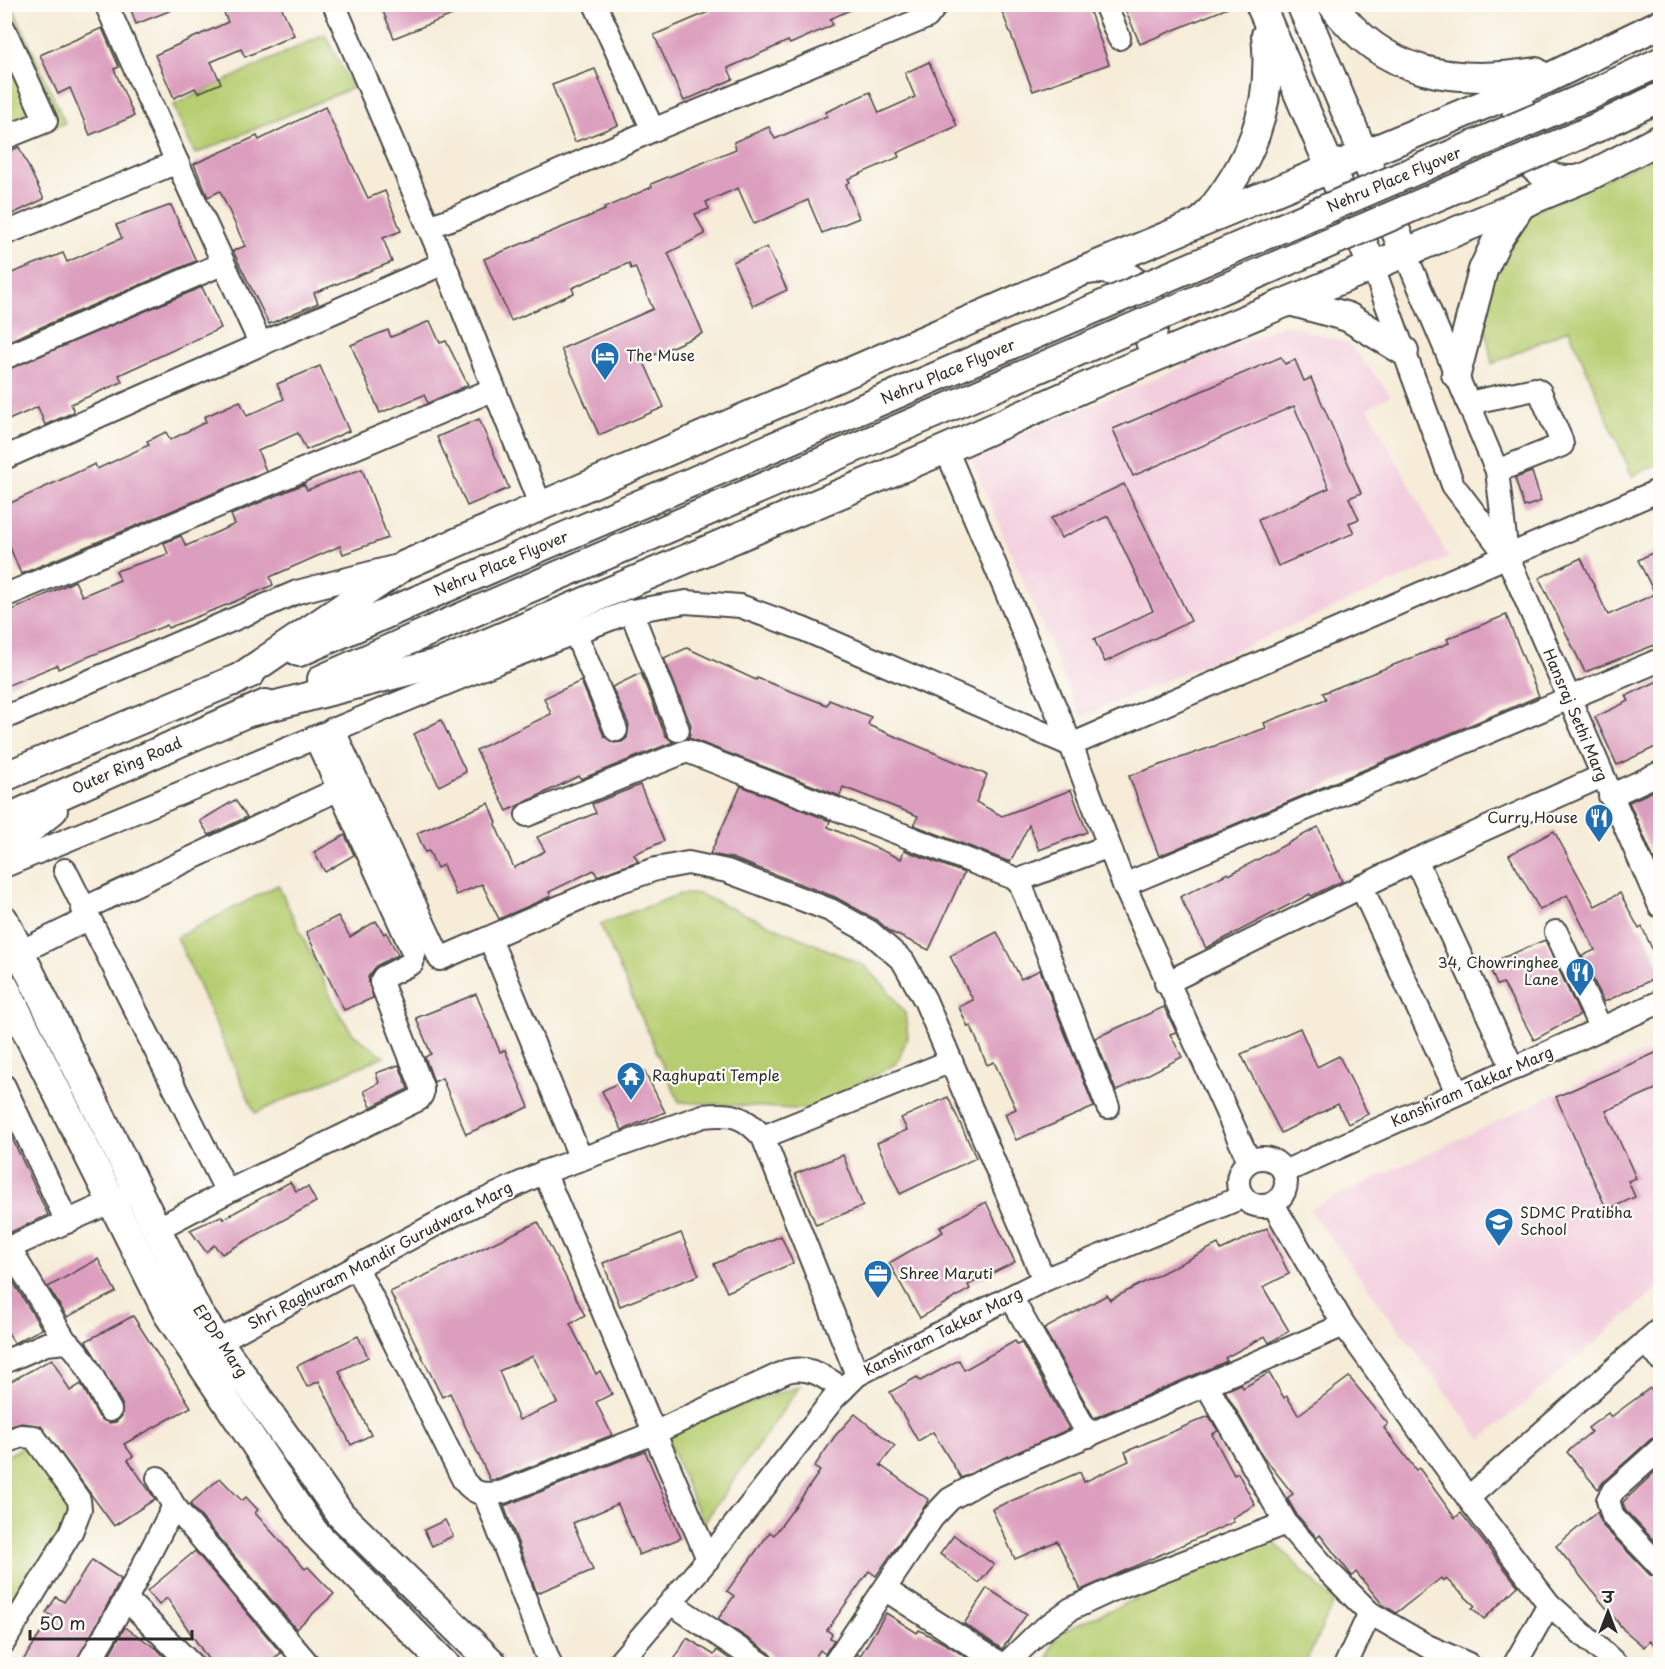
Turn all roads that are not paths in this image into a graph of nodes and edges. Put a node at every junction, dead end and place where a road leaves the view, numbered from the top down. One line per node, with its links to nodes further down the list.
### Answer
1 (106, 4): 19 (street)
2 (334, 4): 24 (street)
3 (595, 4): 15 (street)
4 (937, 4): 15 (street)
5 (1105, 4): 11 (street)
6 (1301, 4): 18 (main road)
7 (1332, 4): 13 (main road)
8 (1262, 10): 20 (main road); 23 (main road)
9 (1660, 24): 13 (main road)
10 (4, 29): 16 (street)
11 (1119, 38)
12 (1660, 62): 50 (main road, Nehru Place Flyover, bridge)
13 (1558, 73): 18 (main road); 21 (main road)
14 (1660, 97): 52 (main road, Nehru Place Flyover, bridge)
15 (652, 130): 24 (street)
16 (4, 138)
17 (1660, 140): 21 (main road)
18 (1364, 155): 20 (main road); 26 (main road)
19 (177, 162): 25 (street); 28 (street)
20 (1331, 169): 23 (main road); 29 (main road)
21 (1591, 176): 22 (main road)
22 (1521, 205): 26 (main road); 36 (main road)
23 (1200, 224): 30 (main road)
24 (428, 227): 27 (street)
25 (4, 234)
26 (1405, 253): 29 (main road); 36 (street, Hansraj Sethi Marg)
27 (444, 262): 32 (street); 37 (street)
28 (222, 264): 32 (street); 34 (street)
29 (1373, 267): 31 (main road); 33 (street, Hansraj Sethi Marg)
30 (1083, 271): 35 (main road); 43 (main road)
31 (1290, 302): 33 (main road); 35 (main road)
32 (261, 345): 40 (street)
33 (1404, 351): 44 (street, Hansraj Sethi Marg)
34 (4, 358)
35 (1117, 373): 39 (main road)
36 (1456, 374): 38 (street, Hansraj Sethi Marg)
37 (492, 390): 43 (street); 46 (street)
38 (1468, 403): 41 (street, Hansraj Sethi Marg); 41 (street)
39 (946, 449): 52 (main road); 57 (street)
40 (4, 458)
41 (1497, 471): 44 (street, Hansraj Sethi Marg)
42 (1660, 490): 44 (street)
43 (541, 507): 45 (main road)
44 (1507, 556): 51 (street, Hansraj Sethi Marg); 57 (street)
45 (405, 565): 50 (main road); 53 (street)
46 (4, 596)
47 (631, 611): 48 (street); 55 (street); 57 (street)
48 (575, 632): 54 (street); 56 (street)
49 (1660, 660): 51 (street)
50 (235, 681): 59 (main road)
51 (1568, 699): 61 (street, Hansraj Sethi Marg); 72 (street)
52 (249, 712): 60 (main road, Outer Ring Road)
53 (4, 718)
54 (616, 730)
55 (678, 730)
56 (324, 733): 62 (street); 68 (street); 78 (street)
57 (1071, 745): 65 (street)
58 (1660, 773): 61 (street)
59 (4, 777)
60 (86, 784): 64 (main road, Outer Ring Road); 67 (main road)
61 (1606, 786): 66 (street); 70 (street, Hansraj Sethi Marg)
62 (339, 789): 75 (street); 93 (street)
63 (527, 815): 71 (street)
64 (4, 820)
65 (1109, 846): 71 (street); 72 (street)
66 (1416, 860): 73 (street); 84 (street)
67 (4, 861)
68 (4, 866)
69 (65, 870): 75 (street)
70 (1655, 878): 74 (street, Hansraj Sethi Marg)
71 (1019, 880): 87 (street)
72 (1124, 885): 79 (street)
73 (1361, 886): 79 (street); 86 (street)
74 (1660, 906)
75 (85, 914): 77 (street); 93 (street)
76 (1556, 932): 82 (street)
77 (12, 934): 94 (main road, EPDP Marg)
78 (490, 939): 83 (street); 89 (street)
79 (1166, 983): 90 (street)
80 (4, 986): 94 (main road, EPDP Marg)
81 (1660, 1002): 82 (street, Kanshiram Takkar Marg)
82 (1601, 1029): 84 (street, Kanshiram Takkar Marg)
83 (951, 1060): 88 (street); 101 (street)
84 (1513, 1069): 86 (street, Kanshiram Takkar Marg)
85 (4, 1086): 97 (street)
86 (1457, 1092): 92 (street, Kanshiram Takkar Marg)
87 (1108, 1107)
88 (763, 1137): 89 (street, Shri Raghuram Mandir Gurudwara Marg); 109 (street, Shri Raghuram Mandir Gurudwara Marg)
89 (581, 1159): 91 (street, Shri Raghuram Mandir Gurudwara Marg)
90 (1249, 1161): 92 (street); 95 (street)
91 (543, 1172): 100 (street, Shri Raghuram Mandir Gurudwara Marg); 112 (street)
92 (1284, 1172): 96 (street)
93 (227, 1192): 98 (street)
94 (125, 1195): 97 (street); 98 (main road, EPDP Marg); 106 (main road, EPDP Marg)
95 (1242, 1197): 96 (street); 101 (street, Kanshiram Takkar Marg)
96 (1273, 1204): 103 (street)
97 (67, 1222): 99 (street)
98 (157, 1229): 106 (main road, EPDP Marg)
99 (7, 1249): 105 (street)
100 (356, 1266): 106 (street, Shri Raghuram Mandir Gurudwara Marg); 117 (street)
101 (1044, 1280): 102 (street, Kanshiram Takkar Marg)
102 (1011, 1297): 109 (street, Kanshiram Takkar Marg); 113 (street)
103 (1344, 1325): 110 (street); 118 (street)
104 (1653, 1335): 107 (street); 118 (street)
105 (66, 1342): 108 (street); 111 (street)
106 (207, 1348): 132 (main road, EPDP Marg); 133 (main road, EPDP Marg)
107 (1660, 1359)
108 (4, 1362)
109 (850, 1382): 112 (street); 121 (street, Kanshiram Takkar Marg)
110 (1207, 1386): 113 (street); 120 (street)
111 (110, 1410)
112 (654, 1433): 117 (street); 121 (street)
113 (1089, 1436): 123 (street)
114 (4, 1443): 128 (street)
115 (1660, 1449): 122 (street)
116 (158, 1478): 119 (street)
117 (485, 1495): 134 (street)
118 (1468, 1498): 126 (street)
119 (174, 1506): 124 (street); 131 (street)
120 (1286, 1523): 127 (street); 138 (street)
121 (708, 1559): 125 (street, Kanshiram Takkar Marg)
122 (1660, 1566)
123 (886, 1590): 137 (street); 138 (street)
124 (126, 1599): 129 (street); 130 (street)
125 (671, 1603): 135 (street, Kanshiram Takkar Marg); 136 (street)
126 (1549, 1604): 141 (street); 142 (street)
127 (1370, 1613): 139 (street); 140 (street)
128 (4, 1642)
129 (88, 1665)
130 (191, 1665)
131 (308, 1665)
132 (444, 1665)
133 (493, 1665)
134 (550, 1665)
135 (618, 1665)
136 (762, 1665)
137 (834, 1665)
138 (1003, 1665)
139 (1346, 1665)
140 (1468, 1665)
141 (1515, 1665)
142 (1616, 1665)

